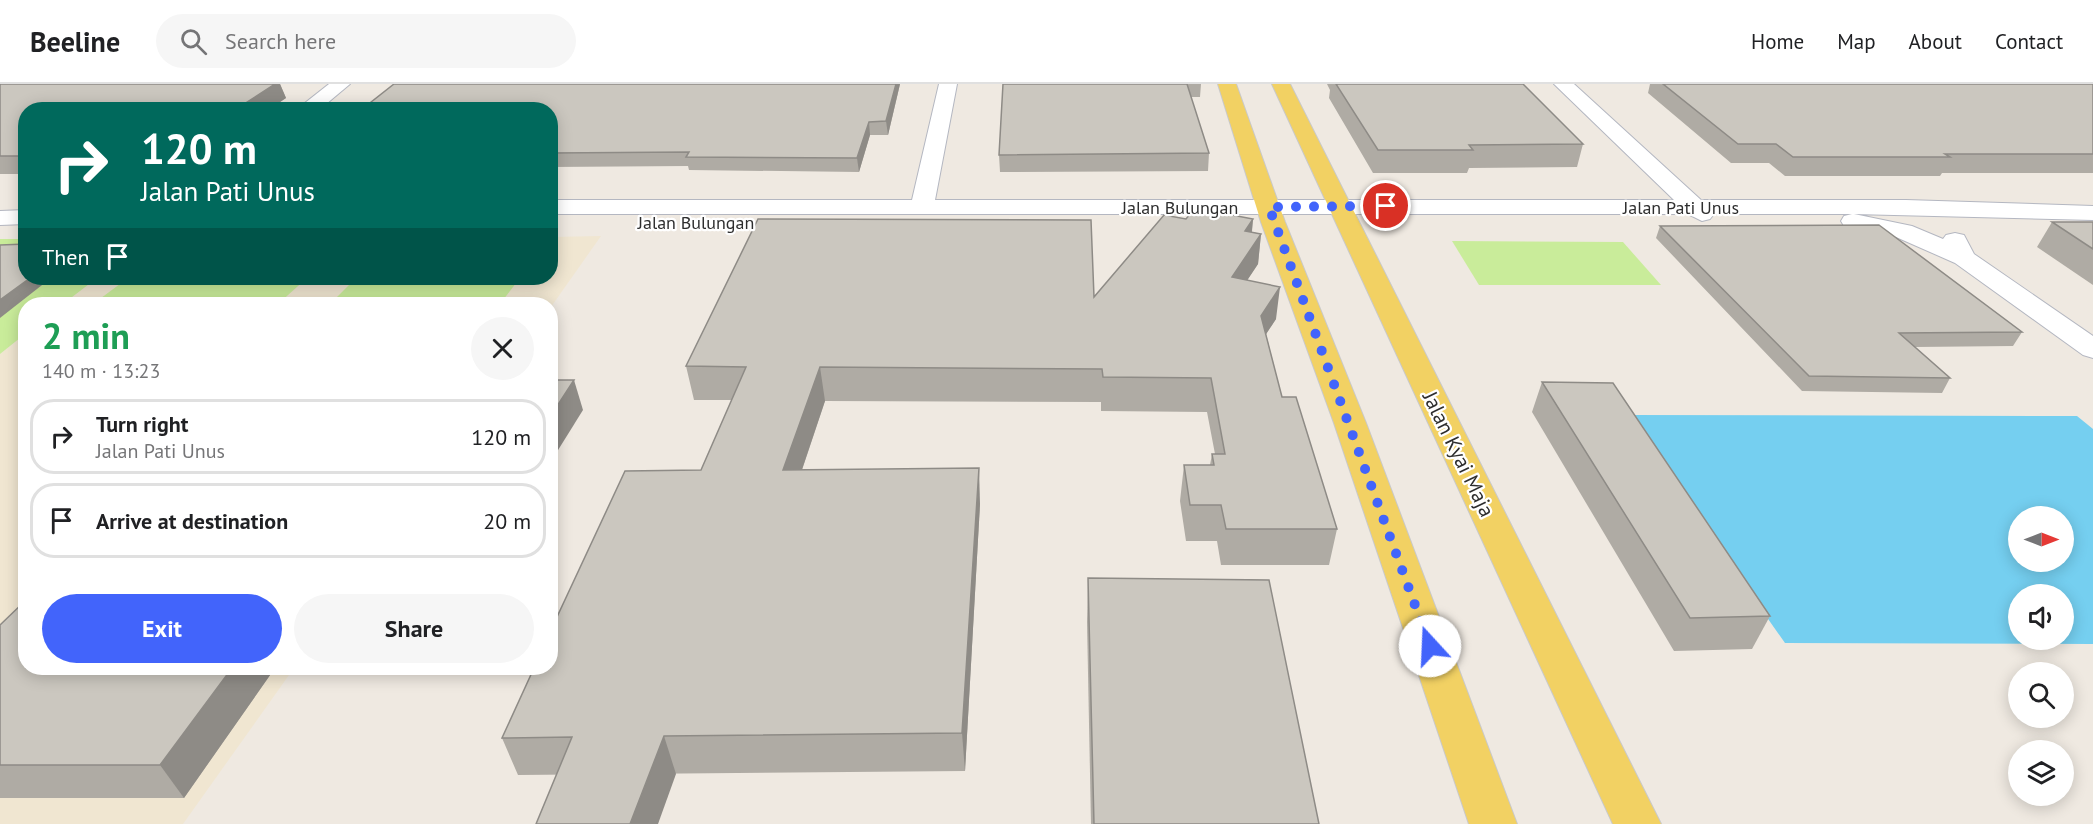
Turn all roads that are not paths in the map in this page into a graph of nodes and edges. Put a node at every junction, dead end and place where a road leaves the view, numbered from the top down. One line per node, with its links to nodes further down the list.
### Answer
1 (341, 84): 6 (street)
2 (948, 84): 8 (street)
3 (1227, 84): 13 (main road)
4 (1281, 84): 10 (main road, Jalan Kyai Maja)
5 (1563, 84): 11 (street)
6 (317, 102)
7 (558, 207): 8 (street, Jalan Bulungan)
8 (922, 208): 13 (street, Jalan Bulungan)
9 (2020, 212): 11 (street, Jalan Pati Unus); 12 (street, Jalan Pati Unus); 17 (street)
10 (1342, 213): 11 (street, Jalan Pati Unus); 13 (street, Jalan Pati Unus); 20 (main road, Jalan Kyai Maja)
11 (1701, 213): 17 (street, Jalan Pati Unus)
12 (2093, 213)
13 (1271, 215): 16 (street, Jalan Bulungan); 19 (main road)
14 (18, 217): 15 (street)
15 (0, 218)
16 (558, 222)
17 (1964, 258): 18 (street, Jalan Pati Unus)
18 (2093, 349)
19 (1493, 824)
20 (1637, 824)

